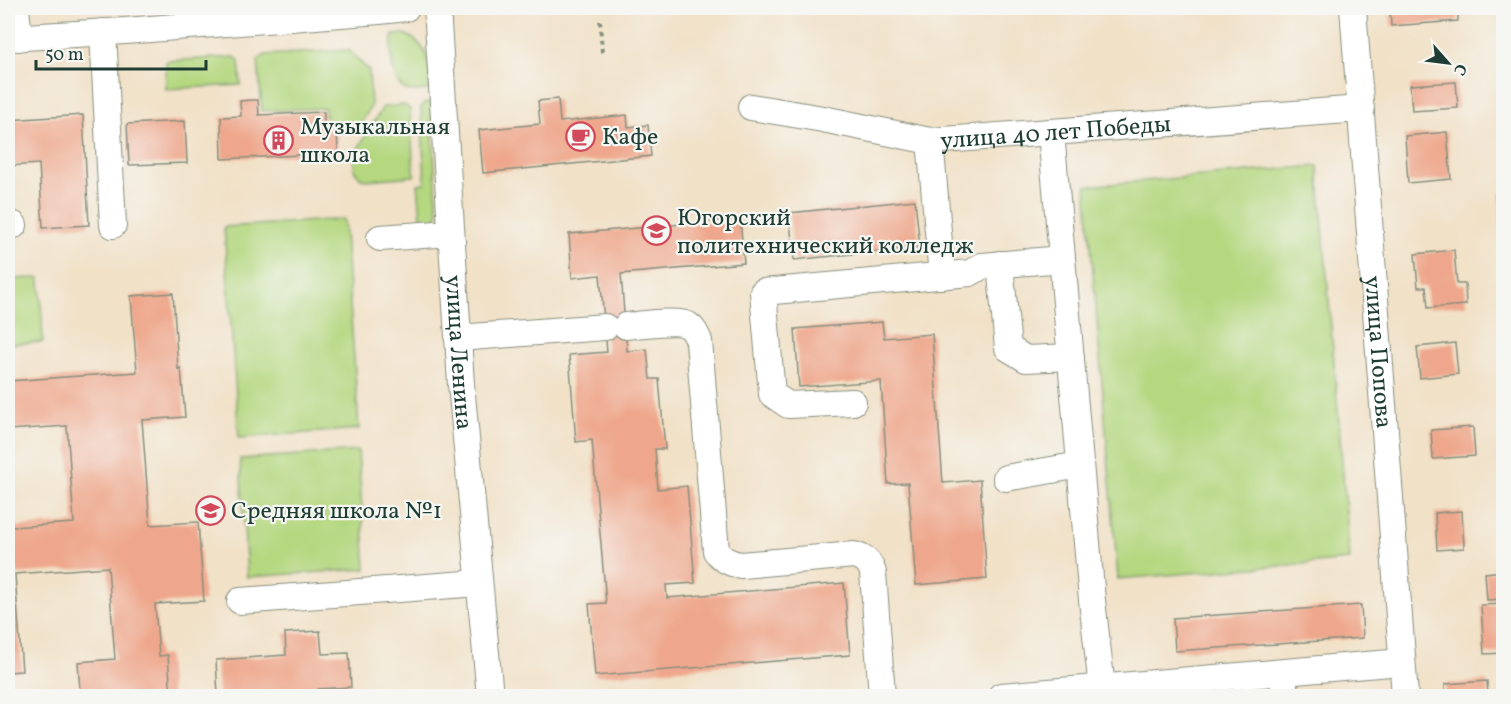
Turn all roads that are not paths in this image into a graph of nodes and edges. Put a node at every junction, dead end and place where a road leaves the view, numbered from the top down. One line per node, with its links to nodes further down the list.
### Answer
1 (16, 8): 6 (street)
2 (406, 8): 5 (street)
3 (437, 8): 12 (street, улица Ленина)
4 (1353, 8): 8 (street, улица Попова)
5 (103, 32): 6 (street); 11 (street)
6 (13, 38)
7 (751, 107): 10 (street, улица 40 лет Победы)
8 (1361, 109): 9 (street, улица 40 лет Победы); 24 (street, улица Попова)
9 (1051, 132): 10 (street, улица 40 лет Победы); 14 (street)
10 (930, 141): 16 (street)
11 (113, 225)
12 (451, 233): 13 (street); 17 (street, улица Ленина)
13 (380, 238)
14 (1062, 259): 15 (street); 18 (street)
15 (1000, 264): 16 (street); 18 (street)
16 (942, 276): 19 (street)
17 (458, 338): 22 (street, улица Ленина); 28 (street)
18 (1071, 357): 20 (street)
19 (853, 402)
20 (1080, 465): 21 (street); 26 (street)
21 (1006, 478)
22 (479, 583): 23 (street); 27 (street, улица Ленина)
23 (240, 601)
24 (1402, 662): 25 (street); 30 (street, улица Попова)
25 (1284, 685): 26 (street)
26 (1102, 688): 29 (street)
27 (490, 696)
28 (882, 696)
29 (1001, 696)
30 (1405, 696)

